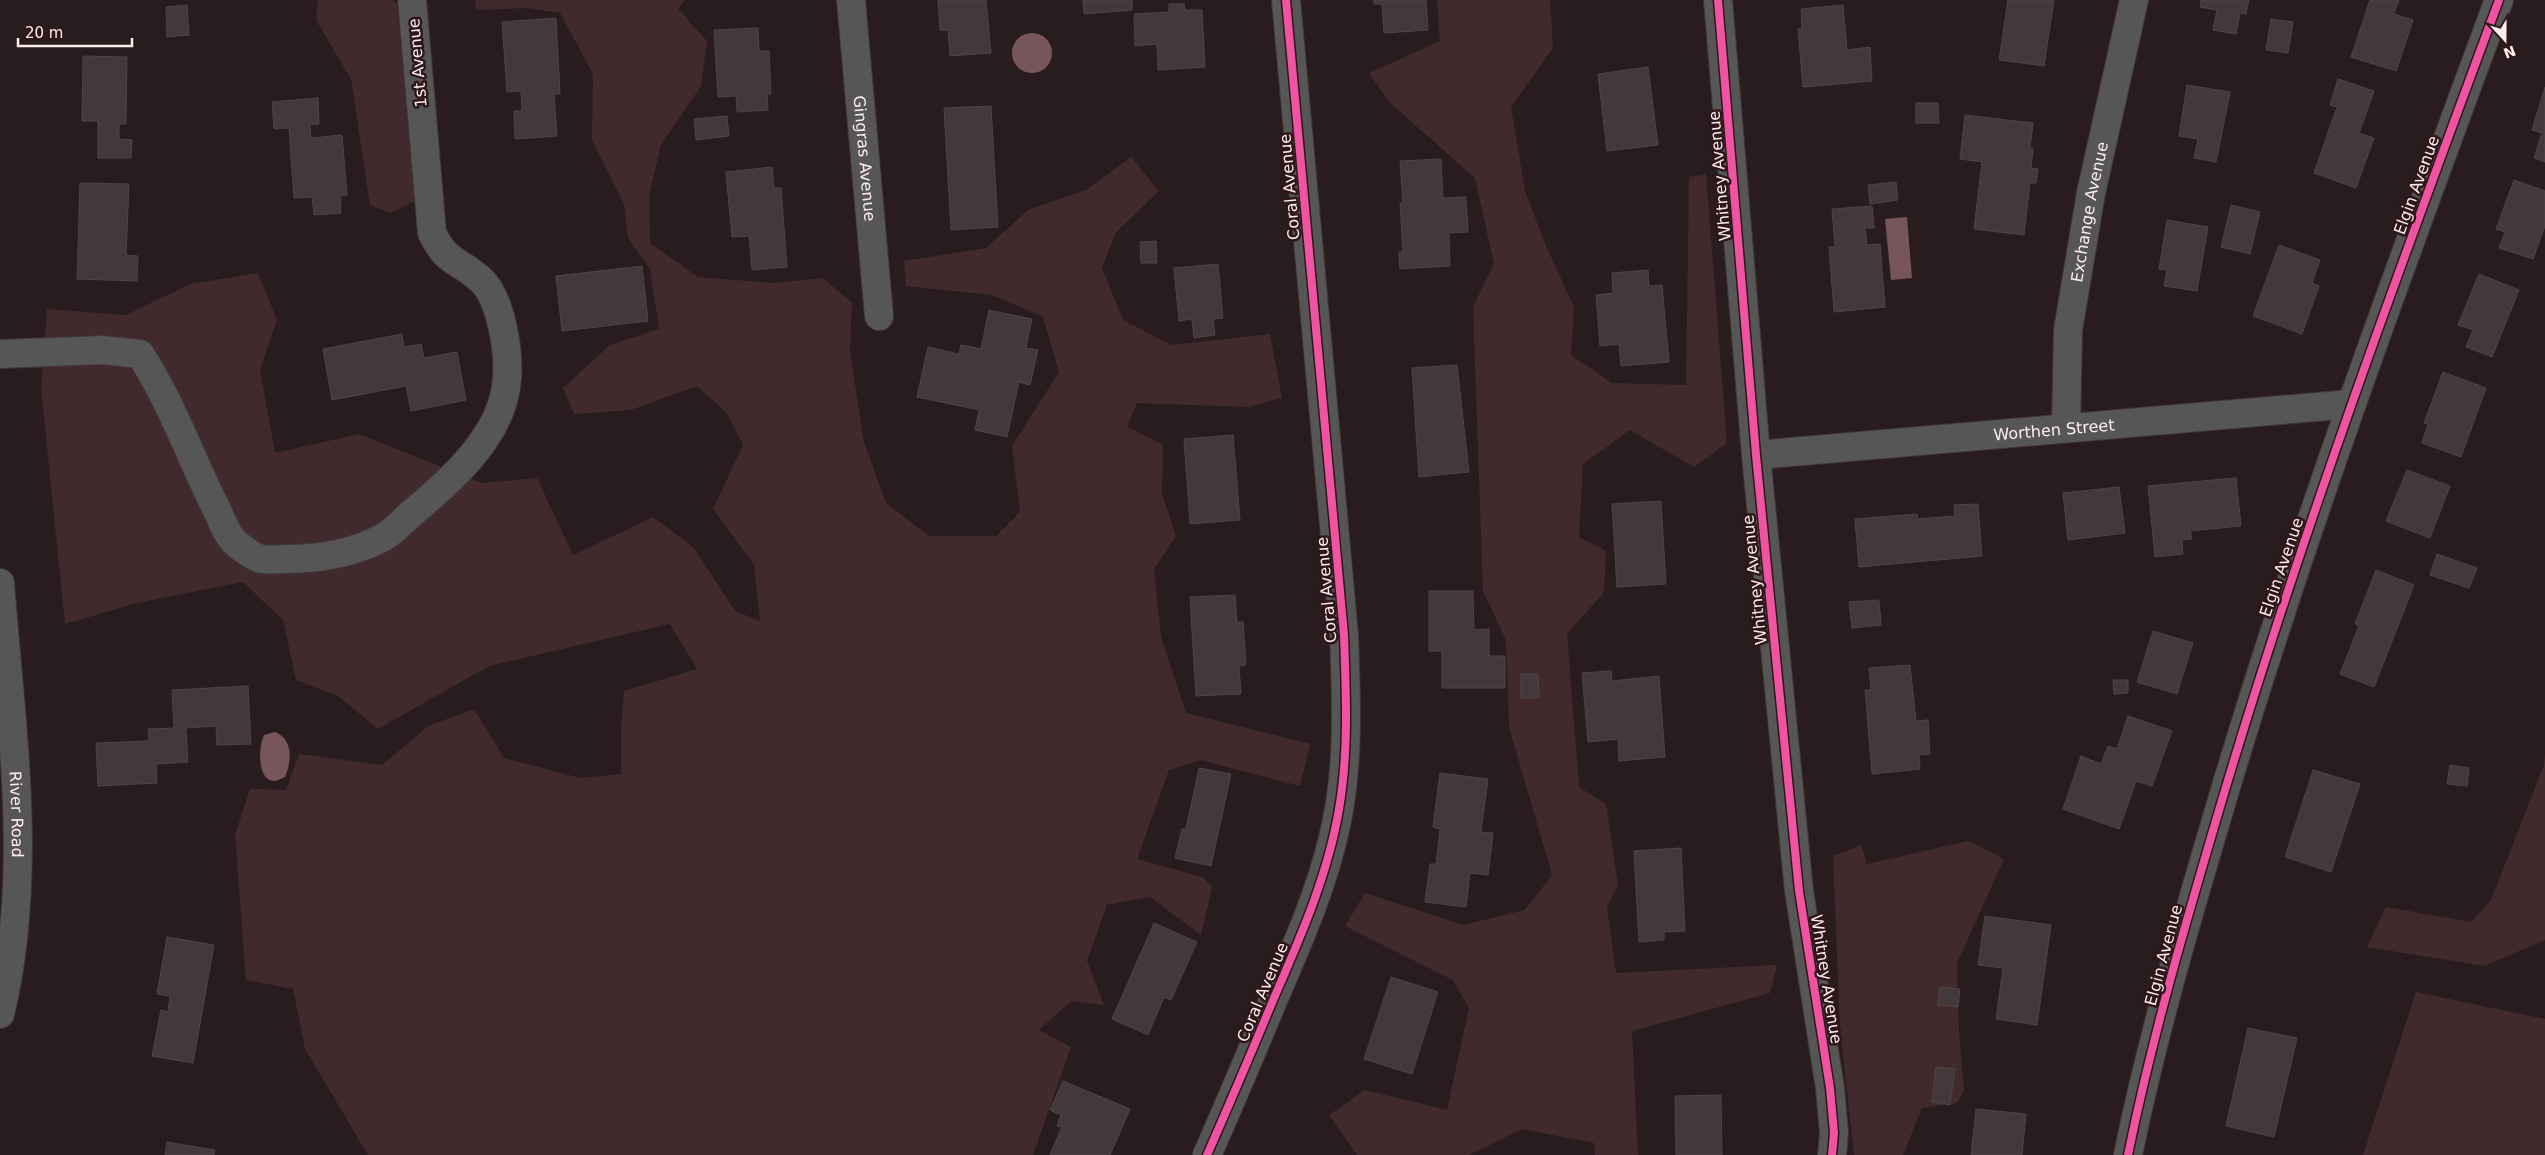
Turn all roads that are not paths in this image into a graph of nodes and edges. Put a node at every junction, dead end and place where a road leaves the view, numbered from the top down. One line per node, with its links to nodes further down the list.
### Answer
1 (412, 0): 8 (street, 1st Avenue)
2 (851, 0): 7 (street, Gingras Avenue)
3 (1286, 0): 15 (street, Coral Avenue)
4 (1718, 0): 11 (street, Whitney Avenue)
5 (2134, 0): 10 (street, Exchange Avenue)
6 (2499, 0): 9 (street, Elgin Avenue)
7 (879, 316)
8 (0, 354)
9 (2351, 404): 10 (street, Worthen Street); 17 (street, Elgin Avenue)
10 (2066, 428): 11 (street, Worthen Street)
11 (1756, 455): 16 (street, Whitney Avenue)
12 (0, 584): 13 (street, River Road)
13 (9, 850): 14 (street, River Road)
14 (0, 1014)
15 (1207, 1155)
16 (1832, 1155)
17 (2128, 1155)

